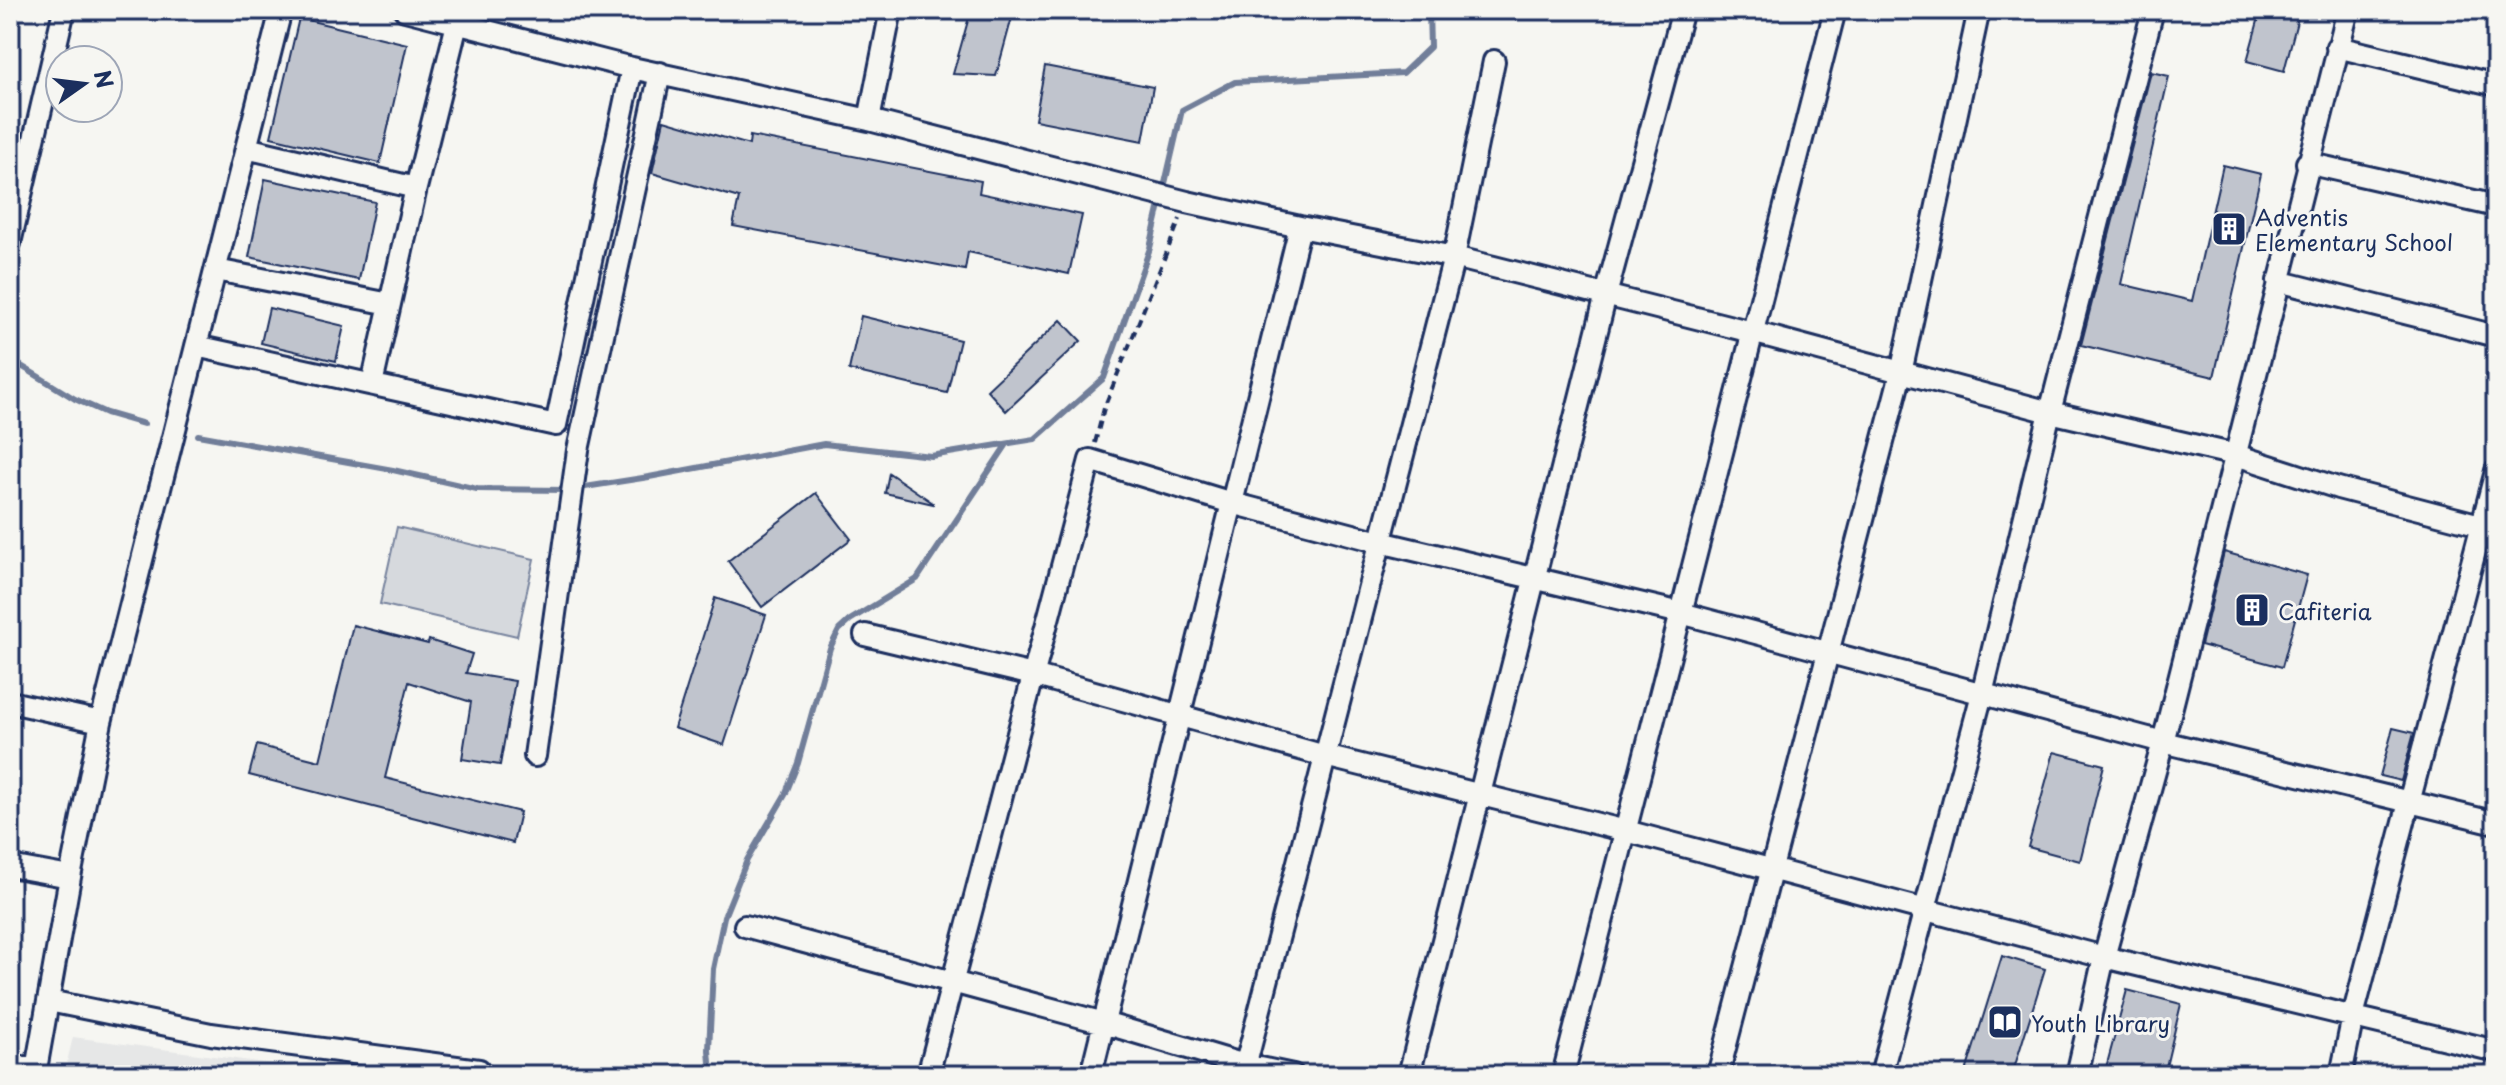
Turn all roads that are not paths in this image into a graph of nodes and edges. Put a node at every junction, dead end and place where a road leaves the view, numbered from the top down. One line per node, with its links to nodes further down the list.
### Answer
1 (64, 10): 22 (street)
2 (281, 10): 17 (street)
3 (405, 10): 10 (street)
4 (891, 10): 16 (street)
5 (1683, 10): 26 (street)
6 (1835, 10): 28 (street)
7 (1979, 10): 31 (street)
8 (2153, 10): 33 (street)
9 (2348, 10): 11 (street)
10 (457, 24): 13 (street); 19 (street)
11 (2337, 47): 15 (street); 18 (street)
12 (1494, 61): 23 (street)
13 (632, 68): 14 (street); 32 (street)
14 (660, 73): 16 (street); 49 (street)
15 (2496, 85)
16 (869, 120): 21 (street)
17 (246, 148): 19 (street); 24 (street)
18 (2307, 163): 20 (street); 25 (street)
19 (416, 188): 27 (street)
20 (2496, 206)
21 (1300, 227): 23 (street); 36 (street)
22 (10, 243)
23 (1454, 257): 26 (street); 38 (street)
24 (216, 270): 27 (street); 30 (street)
25 (2278, 281): 29 (street); 34 (street)
26 (1606, 295): 28 (street); 39 (street)
27 (390, 304): 32 (street)
28 (1752, 332): 31 (street); 40 (street)
29 (2496, 336)
30 (196, 346): 32 (street); 47 (street)
31 (1901, 373): 33 (street); 42 (street)
32 (372, 384)
33 (2050, 412): 34 (street); 44 (street)
34 (2236, 455): 37 (street); 48 (street)
35 (2496, 471): 37 (street)
36 (1232, 503): 38 (street); 43 (street); 46 (street)
37 (2489, 528): 52 (street)
38 (1380, 542): 39 (street); 50 (street)
39 (1534, 577): 40 (street); 51 (street)
40 (1681, 613): 42 (street); 54 (street)
41 (865, 635): 43 (street)
42 (1828, 653): 44 (street); 56 (street)
43 (1033, 675): 46 (street); 61 (street)
44 (1982, 694): 48 (street); 58 (street)
45 (10, 702): 47 (street)
46 (1179, 717): 50 (street); 64 (street)
47 (101, 722): 57 (street)
48 (2163, 742): 52 (street); 60 (street)
49 (535, 756)
50 (1325, 756): 51 (street); 67 (street)
51 (1478, 796): 54 (street); 73 (street)
52 (2410, 802): 53 (street); 63 (street)
53 (2496, 823)
54 (1626, 831): 56 (street); 74 (street)
55 (10, 866): 57 (street)
56 (1771, 871): 58 (street); 75 (street)
57 (70, 877): 62 (street)
58 (1923, 909): 60 (street); 76 (street)
59 (745, 926): 61 (street)
60 (2104, 957): 63 (street); 77 (street)
61 (952, 983): 64 (street); 70 (street)
62 (49, 1001): 68 (street); 69 (street)
63 (2353, 1016): 65 (street); 78 (street)
64 (1104, 1023): 67 (street); 71 (street)
65 (2496, 1051)
66 (10, 1065): 68 (street)
67 (1244, 1070): 72 (street)
68 (36, 1072)
69 (478, 1075)
70 (928, 1075)
71 (1091, 1075)
72 (1293, 1075)
73 (1409, 1075)
74 (1563, 1075)
75 (1718, 1075)
76 (1881, 1075)
77 (2077, 1075)
78 (2341, 1075)

